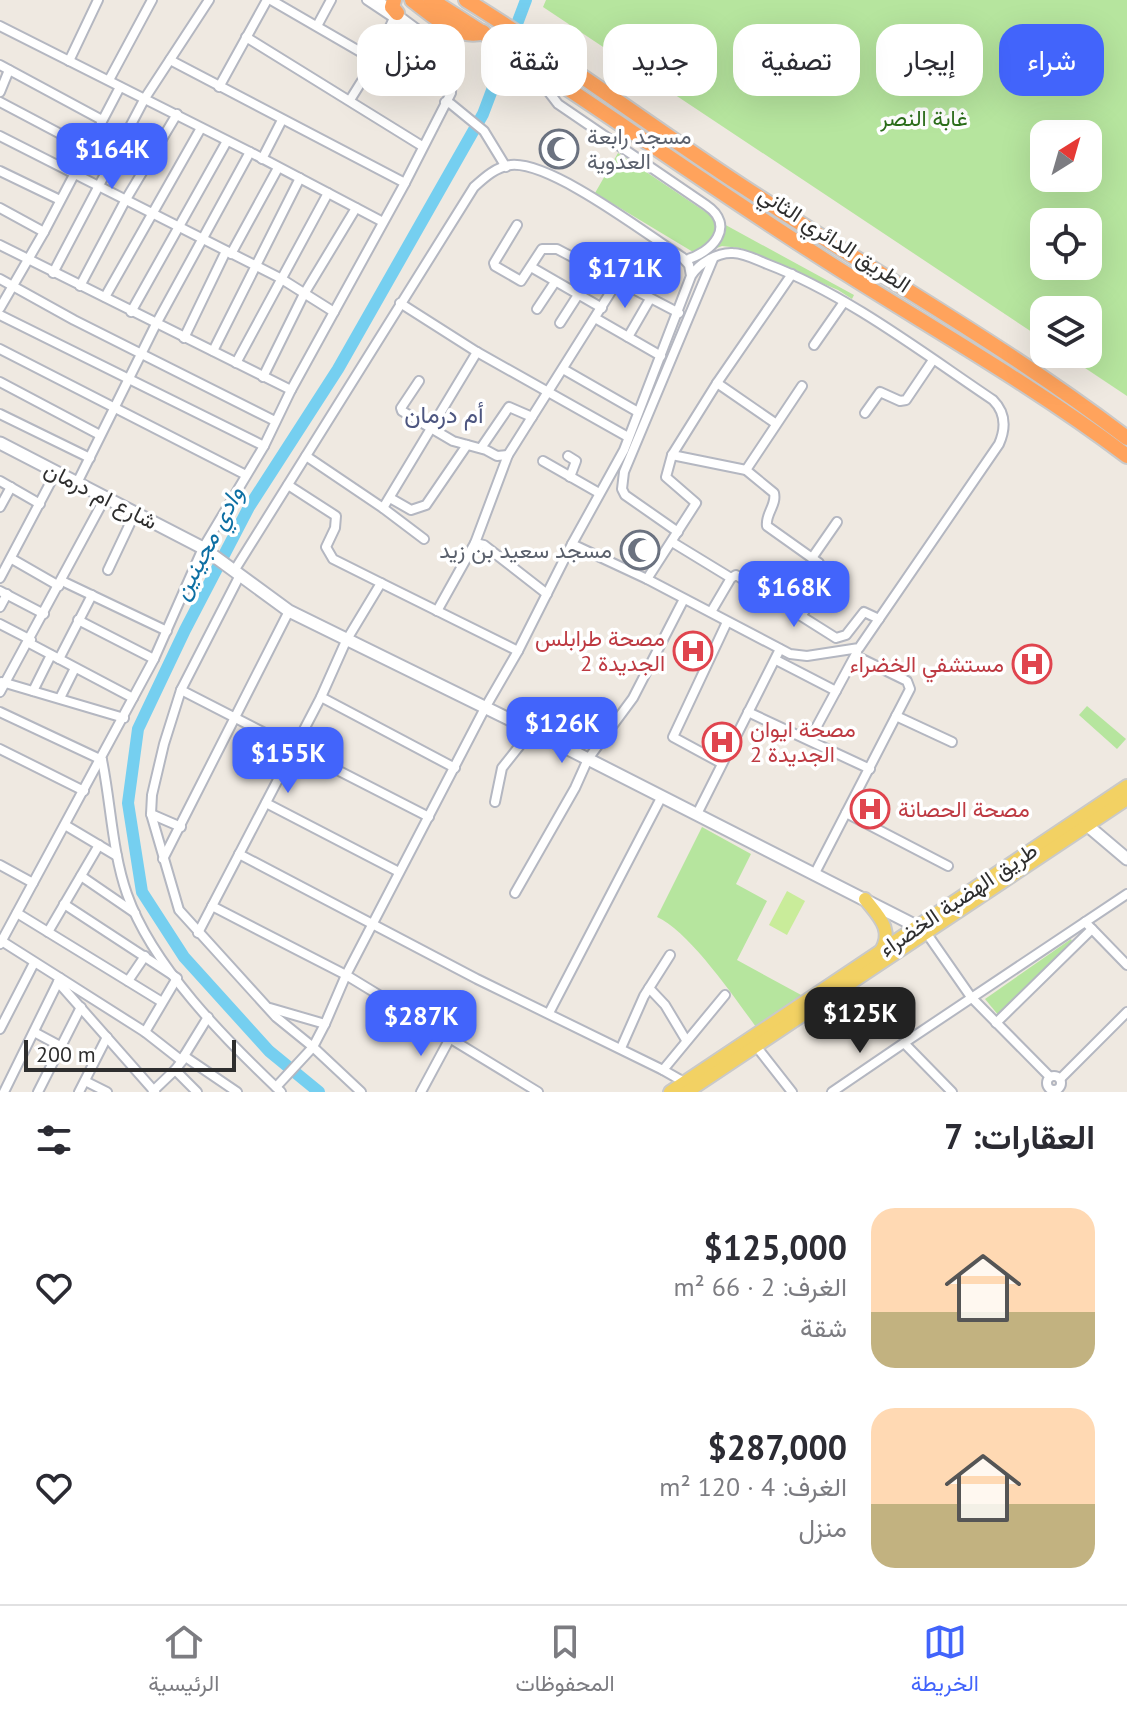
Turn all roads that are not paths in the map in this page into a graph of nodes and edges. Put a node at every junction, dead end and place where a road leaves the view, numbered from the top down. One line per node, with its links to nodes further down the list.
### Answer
1 (98, 0): 19 (street)
2 (152, 0): 21 (street)
3 (209, 0): 18 (street)
4 (269, 0): 13 (street); 16 (street)
5 (331, 0): 13 (street)
6 (367, 0): 11 (street)
7 (378, 0): 11 (street)
8 (412, 0): 15 (highway)
9 (431, 0): 14 (highway)
10 (466, 0): 121 (highway, الطريق الدائري الثاني)
11 (395, 11): 31 (street)
12 (0, 26): 19 (street)
13 (317, 26): 17 (street)
14 (481, 31)
15 (481, 34)
16 (246, 37): 23 (street); 29 (street)
17 (357, 49)
18 (170, 60): 23 (street); 28 (street)
19 (69, 61): 21 (street)
20 (4, 68): 25 (street); 33 (street)
21 (109, 80): 22 (street)
22 (120, 87): 28 (street); 33 (street)
23 (219, 87): 34 (street)
24 (357, 89): 29 (street)
25 (0, 92)
26 (552, 96): 64 (street)
27 (581, 96): 130 (highway, الطريق الدائري الثاني)
28 (145, 98): 32 (street); 48 (street)
29 (350, 100): 38 (street)
30 (0, 102): 39 (street)
31 (445, 102): 38 (street); 42 (street)
32 (177, 114): 35 (street); 51 (street)
33 (102, 120): 39 (street)
34 (282, 120): 41 (street); 47 (street)
35 (201, 128): 37 (street); 54 (street)
36 (0, 136): 45 (street)
37 (227, 141): 40 (street); 57 (street)
38 (422, 146): 47 (street)
39 (87, 148): 45 (street)
40 (250, 152): 41 (street); 59 (street)
41 (262, 159): 43 (street)
42 (506, 167): 64 (street); 81 (street)
43 (278, 168): 46 (street); 61 (street)
44 (0, 171): 50 (street)
45 (75, 173): 48 (street); 50 (street)
46 (300, 178): 49 (street); 65 (street)
47 (405, 183): 55 (street)
48 (99, 187): 51 (street); 67 (street)
49 (328, 193): 53 (street); 70 (street)
50 (60, 200): 58 (street)
51 (125, 201): 54 (street); 75 (street)
52 (0, 208): 58 (street)
53 (356, 208): 55 (street); 76 (street)
54 (151, 214): 57 (street); 78 (street)
55 (383, 222): 86 (street)
56 (517, 225): 66 (street)
57 (178, 228): 59 (street); 85 (street)
58 (44, 232): 62 (street)
59 (203, 240): 61 (street); 91 (street)
60 (0, 245): 62 (street)
61 (229, 253): 65 (street); 93 (street)
62 (27, 259): 67 (street); 74 (street)
63 (713, 259): 68 (street); 69 (street); 149 (street)
64 (685, 260): 69 (street)
65 (256, 267): 70 (street); 96 (street)
66 (531, 267): 72 (street); 73 (street)
67 (53, 273): 75 (street)
68 (792, 274): 80 (street); 107 (street)
69 (691, 276): 87 (street)
70 (280, 278): 76 (street); 101 (street)
71 (0, 279): 74 (street)
72 (555, 282): 77 (street); 84 (street)
73 (617, 282): 79 (street); 83 (street)
74 (12, 286): 82 (street); 98 (street)
75 (80, 286): 78 (street)
76 (304, 294): 86 (street); 103 (street)
77 (578, 295): 83 (street); 90 (street)
78 (105, 297): 85 (street)
79 (650, 299): 87 (street); 92 (street)
80 (844, 302): 94 (street); 100 (street)
81 (400, 303): 97 (street); 128 (street)
82 (0, 308)
83 (602, 308): 89 (street)
84 (537, 309)
85 (131, 312): 91 (street)
86 (334, 312): 109 (street)
87 (679, 313): 99 (street)
88 (0, 315): 104 (street)
89 (595, 318): 92 (street); 102 (street)
90 (560, 323)
91 (156, 324): 93 (street); 98 (street)
92 (628, 337): 99 (street)
93 (184, 338): 96 (street)
94 (814, 345)
95 (0, 349): 111 (street)
96 (213, 351): 101 (street)
97 (477, 352): 110 (street); 118 (street)
98 (141, 353): 104 (street); 116 (street)
99 (661, 356): 112 (street)
100 (933, 360): 113 (street); 174 (street)
101 (236, 363): 103 (street)
102 (563, 369): 110 (street); 112 (street)
103 (263, 377): 109 (street)
104 (129, 379): 111 (street); 124 (street)
105 (419, 381): 118 (street)
106 (0, 382): 119 (street)
107 (717, 383): 117 (street); 127 (street)
108 (802, 386): 117 (street)
109 (291, 390): 116 (street)
110 (549, 393): 115 (street); 120 (street)
111 (115, 407): 119 (street); 135 (street)
112 (638, 412): 120 (street)
113 (865, 413)
114 (0, 414): 131 (street)
115 (532, 417): 125 (street); 126 (street)
116 (275, 421): 124 (street)
117 (775, 423): 133 (street)
118 (431, 429): 123 (street); 143 (street)
119 (100, 435): 131 (street)
120 (628, 437): 141 (street)
121 (1127, 438)
122 (0, 443): 134 (street, شارع ام درمان)
123 (467, 445): 125 (street); 143 (street)
124 (264, 446): 135 (street)
125 (481, 448): 126 (street)
126 (508, 455): 152 (street)
127 (672, 455): 133 (street); 149 (street)
128 (306, 456): 139 (street); 146 (street)
129 (568, 456): 136 (street)
130 (1127, 456)
131 (90, 458): 138 (street)
132 (543, 461): 136 (street)
133 (746, 470): 155 (street)
134 (56, 472): 138 (street, شارع ام درمان); 144 (street)
135 (246, 475): 154 (street)
136 (570, 477): 141 (street)
137 (0, 481): 140 (street)
138 (77, 483): 142 (street, شارع ام درمان)
139 (288, 485): 158 (street); 163 (street)
140 (11, 487): 144 (street); 145 (street)
141 (599, 493): 153 (street)
142 (105, 498): 147 (street, شارع ام درمان); 162 (street)
143 (390, 498): 146 (street)
144 (40, 504): 156 (street)
145 (0, 507)
146 (383, 508): 150 (street)
147 (135, 513): 154 (street, شارع ام درمان); 157 (street)
148 (837, 522): 155 (street)
149 (678, 532): 151 (street)
150 (424, 539)
151 (672, 542): 160 (street); 161 (street)
152 (475, 543): 165 (street); 170 (street)
153 (572, 544): 161 (street); 165 (street)
154 (205, 549): 158 (street, شارع ام درمان); 178 (street)
155 (812, 558): 173 (street)
156 (12, 559): 159 (street); 162 (street)
157 (108, 570)
158 (235, 571): 169 (street, شارع ام درمان); 189 (street)
159 (0, 578)
160 (731, 578): 171 (street); 173 (street)
161 (647, 579): 167 (street)
162 (61, 583): 166 (street); 172 (street)
163 (381, 583): 170 (street); 180 (street)
164 (3, 592): 168 (street); 172 (street)
165 (547, 594): 182 (street)
166 (92, 595): 175 (street); 178 (street)
167 (684, 599): 171 (street); 207 (street)
168 (0, 607)
169 (289, 611): 180 (street, شارع ام درمان); 200 (street)
170 (437, 611): 182 (street)
171 (711, 612): 176 (street)
172 (44, 614): 179 (street)
173 (802, 615): 174 (street)
174 (879, 619): 183 (street)
175 (78, 620): 184 (street); 185 (street)
176 (727, 622): 181 (street); 209 (street)
177 (0, 624): 179 (street)
178 (167, 631): 185 (street)
179 (30, 641): 184 (street); 188 (street)
180 (346, 641): 193 (street); 196 (street, شارع ام درمان)
181 (780, 649): 183 (street); 186 (street)
182 (518, 651): 196 (street)
183 (857, 652): 191 (street); 199 (street)
184 (55, 657): 187 (street); 190 (street)
185 (154, 659): 195 (street)
186 (776, 660): 191 (street); 198 (street)
187 (75, 668): 194 (street); 195 (street)
188 (2, 682): 190 (street); 192 (street)
189 (181, 690): 200 (street); 219 (street)
190 (33, 691): 194 (street)
191 (836, 691): 203 (street)
192 (0, 692)
193 (321, 697): 205 (street); 210 (street)
194 (60, 698): 201 (street)
195 (133, 698): 201 (street)
196 (485, 708): 202 (street, شارع ام درمان); 210 (street)
197 (0, 712): 208 (street)
198 (748, 712): 203 (street); 209 (street)
199 (896, 716): 204 (street); 211 (street)
200 (236, 717): 205 (street); 224 (street)
201 (124, 718): 208 (street)
202 (532, 730): 207 (street, شارع ام درمان); 216 (street)
203 (810, 739): 211 (street)
204 (952, 742)
205 (295, 747): 217 (street); 221 (street)
206 (0, 749): 213 (street)
207 (588, 759): 214 (street, شارع ام درمان); 237 (street)
208 (102, 760): 213 (street); 227 (street)
209 (721, 763): 220 (street)
210 (455, 768): 221 (street)
211 (870, 769): 218 (street)
212 (1127, 786): 247 (main road, طريق الهضبة الخضراء)
213 (84, 791): 222 (street)
214 (662, 796): 220 (street, شارع ام درمان); 267 (street)
215 (1127, 799): 223 (main road, طريق الهضبة الخضراء)
216 (495, 802)
217 (266, 803): 226 (street); 232 (street)
218 (846, 813): 231 (street); 233 (street)
219 (151, 814): 224 (street); 228 (street)
220 (697, 814): 233 (street, شارع ام درمان)
221 (429, 817): 232 (street)
222 (65, 825): 225 (street); 236 (street)
223 (1088, 826): 229 (street); 247 (main road, طريق الهضبة الخضراء)
224 (181, 827): 228 (street)
225 (99, 845): 227 (street); 234 (street)
226 (239, 854): 242 (street); 245 (street)
227 (117, 856): 235 (street)
228 (163, 859): 249 (street)
229 (1127, 859)
230 (0, 865): 236 (street)
231 (948, 866)
232 (399, 872): 245 (street)
233 (815, 873): 240 (street, شارع ام درمان)
234 (81, 876): 239 (street); 241 (street)
235 (123, 877): 239 (street); 244 (street)
236 (33, 883): 243 (street)
237 (515, 893)
238 (1127, 894): 246 (street)
239 (111, 896): 244 (street)
240 (865, 899): 247 (street, شارع ام درمان); 251 (main road)
241 (64, 904): 248 (street); 253 (street)
242 (212, 906): 249 (street); 256 (street)
243 (17, 913): 248 (street); 250 (street)
244 (136, 914): 257 (street)
245 (373, 923): 256 (street); 267 (street)
246 (1089, 926): 255 (street); 262 (street); 269 (street)
247 (921, 928): 251 (main road, طريق الهضبة الخضراء); 262 (street); 278 (main road, طريق الهضبة الخضراء)
248 (48, 932): 259 (street)
249 (198, 933): 264 (street)
250 (0, 942): 254 (street)
251 (881, 951): 287 (main road, طريق الهضبة الخضراء)
252 (670, 955): 260 (street)
253 (145, 956): 257 (street); 259 (street)
254 (34, 963): 258 (street); 271 (street)
255 (1127, 965)
256 (346, 975): 270 (street); 275 (street)
257 (177, 978): 263 (street); 268 (street)
258 (59, 980): 265 (street); 272 (street); 273 (street)
259 (128, 981): 263 (street)
260 (649, 988): 276 (street); 281 (street)
261 (725, 995): 276 (street)
262 (971, 997): 269 (street); 277 (street)
263 (162, 1002): 273 (street)
264 (265, 1006): 270 (street); 280 (street)
265 (81, 1007): 274 (street); 279 (street)
266 (1127, 1012): 286 (street)
267 (549, 1013): 281 (street)
268 (208, 1017): 282 (street); 289 (street)
269 (996, 1023): 286 (street)
270 (325, 1024): 280 (street)
271 (0, 1029)
272 (34, 1032): 279 (street); 293 (street)
273 (145, 1032): 282 (street)
274 (107, 1037): 285 (street); 292 (street)
275 (449, 1040): 290 (street); 300 (street)
276 (686, 1040): 284 (street)
277 (904, 1043): 288 (street); 304 (street)
278 (756, 1046): 287 (main road, طريق الهضبة الخضراء); 302 (street)
279 (62, 1047): 294 (street)
280 (313, 1047): 289 (street); 299 (street)
281 (621, 1048): 284 (street)
282 (183, 1058): 283 (street); 298 (street)
283 (175, 1070): 292 (street); 297 (street)
284 (663, 1070): 287 (street)
285 (85, 1081): 295 (street); 296 (street)
286 (1058, 1084): 291 (street)
287 (688, 1089): 301 (main road, طريق الهضبة الخضراء)
288 (846, 1089): 303 (street)
289 (278, 1090)
290 (425, 1090)
291 (1046, 1090)
292 (154, 1091)
293 (4, 1092)
294 (39, 1092)
295 (79, 1092)
296 (107, 1092)
297 (197, 1092)
298 (237, 1092)
299 (361, 1092)
300 (538, 1092)
301 (670, 1092)
302 (792, 1092)
303 (832, 1092)
304 (952, 1092)

